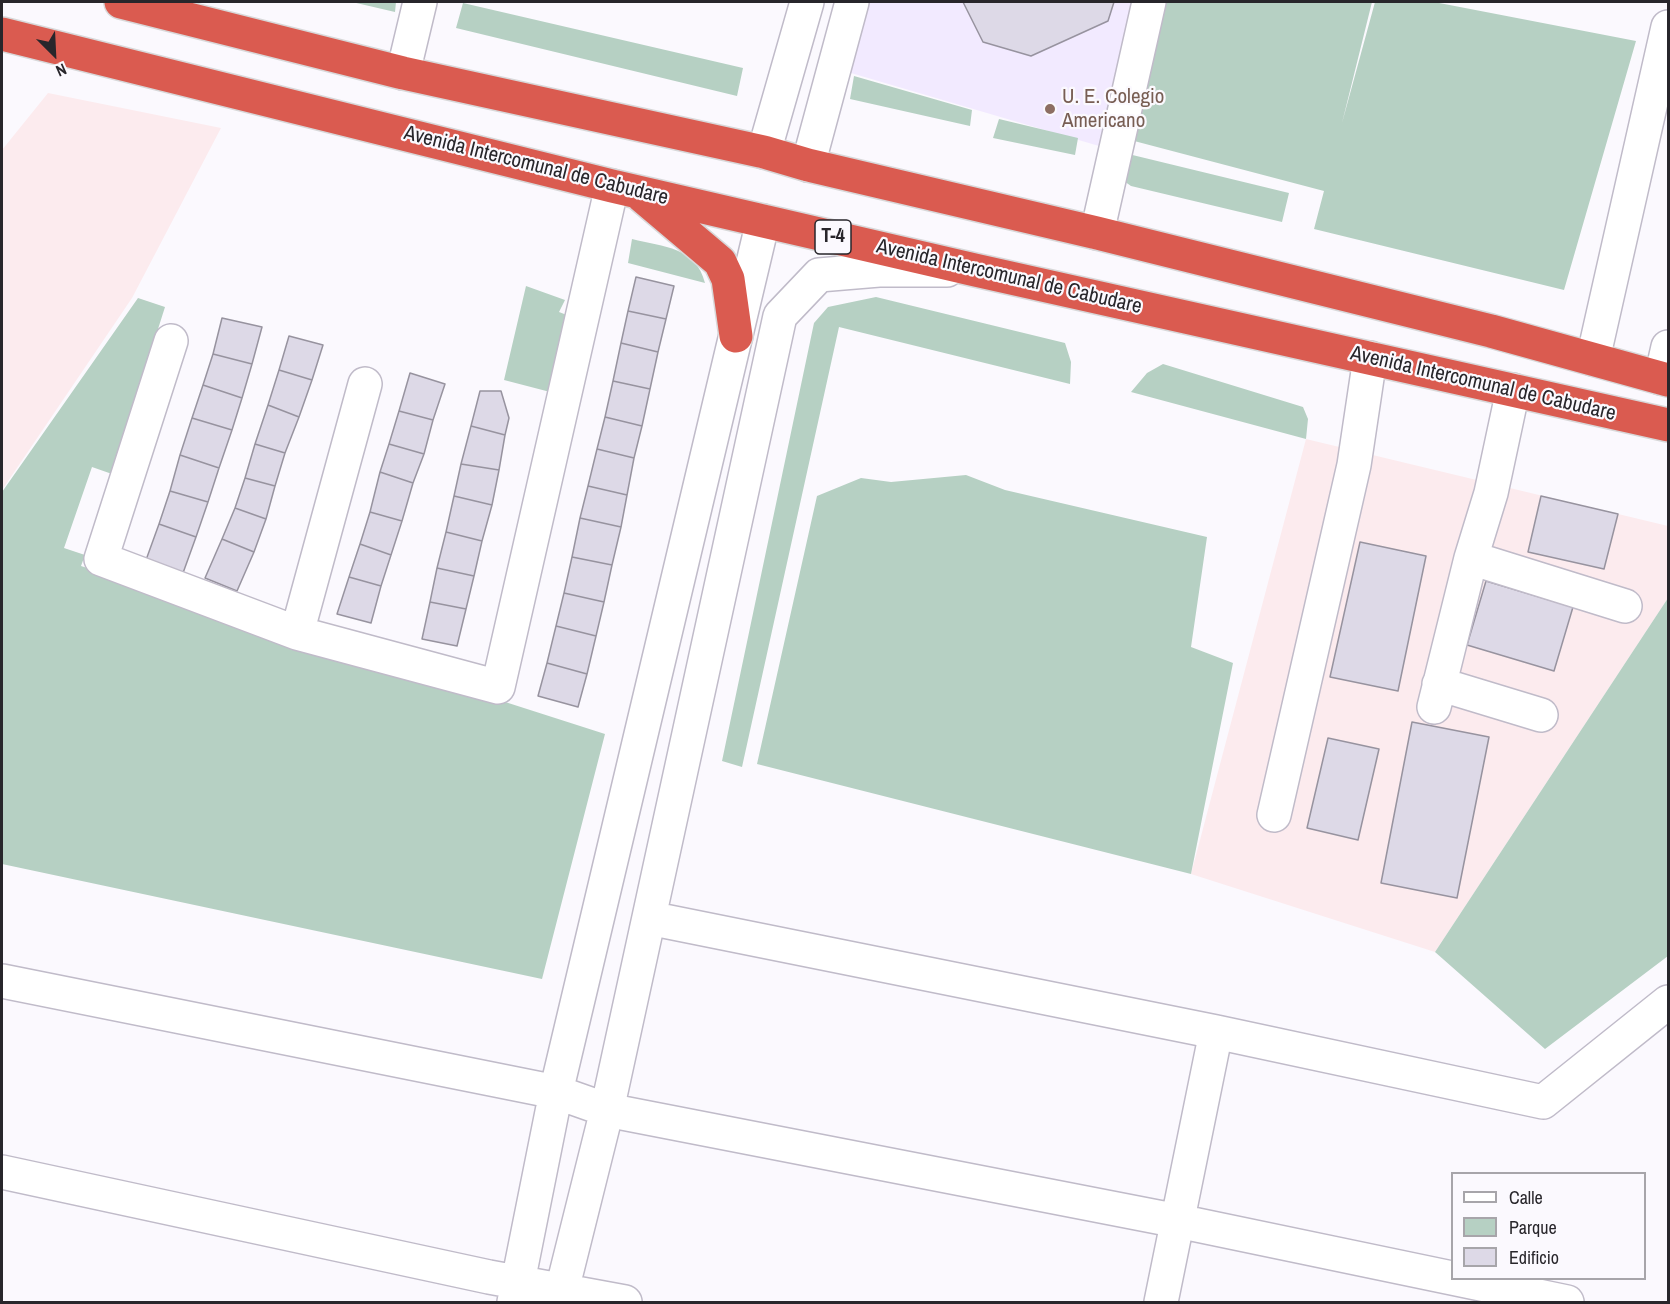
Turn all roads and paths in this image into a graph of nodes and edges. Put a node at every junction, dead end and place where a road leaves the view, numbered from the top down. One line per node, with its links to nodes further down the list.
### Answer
1 (121, 2): 8 (highway)
2 (420, 2): 8 (street)
3 (807, 2): 9 (street)
4 (852, 2): 10 (street)
5 (1149, 2): 13 (street)
6 (1668, 27): 18 (street)
7 (2, 34): 11 (highway, Avenida Intercomunal de Cabudare / T-4)
8 (403, 73): 9 (highway)
9 (764, 152): 10 (highway)
10 (808, 165): 13 (highway)
11 (624, 188): 12 (highway, Avenida Intercomunal de Cabudare / T-4); 15 (highway); 25 (street)
12 (763, 221): 14 (highway, Avenida Intercomunal de Cabudare / T-4); 15 (street)
13 (1097, 233): 18 (highway)
14 (975, 270): 17 (highway, Avenida Intercomunal de Cabudare / T-4); 28 (street)
15 (736, 336): 32 (street)
16 (171, 341): 25 (street)
17 (1370, 358): 21 (highway, Avenida Intercomunal de Cabudare / T-4); 27 (street)
18 (1593, 359): 19 (highway)
19 (1666, 368)
20 (365, 384): 25 (street)
21 (1513, 390): 22 (highway, Avenida Intercomunal de Cabudare / T-4); 23 (street)
22 (1668, 425)
23 (1471, 558): 24 (street); 26 (street)
24 (1625, 606)
25 (297, 633)
26 (1541, 715)
27 (1274, 815)
28 (649, 918): 31 (street); 33 (street)
29 (2, 981): 32 (street)
30 (1668, 1002): 31 (street)
31 (1216, 1032): 35 (street)
32 (556, 1092): 33 (street); 38 (street)
33 (607, 1110): 35 (street); 39 (street)
34 (2, 1172): 38 (street)
35 (1178, 1221): 36 (street); 41 (street)
36 (1451, 1278)
37 (1461, 1280): 42 (street)
38 (516, 1293): 39 (street)
39 (560, 1296): 40 (street)
40 (625, 1302)
41 (1161, 1302)
42 (1567, 1302)

